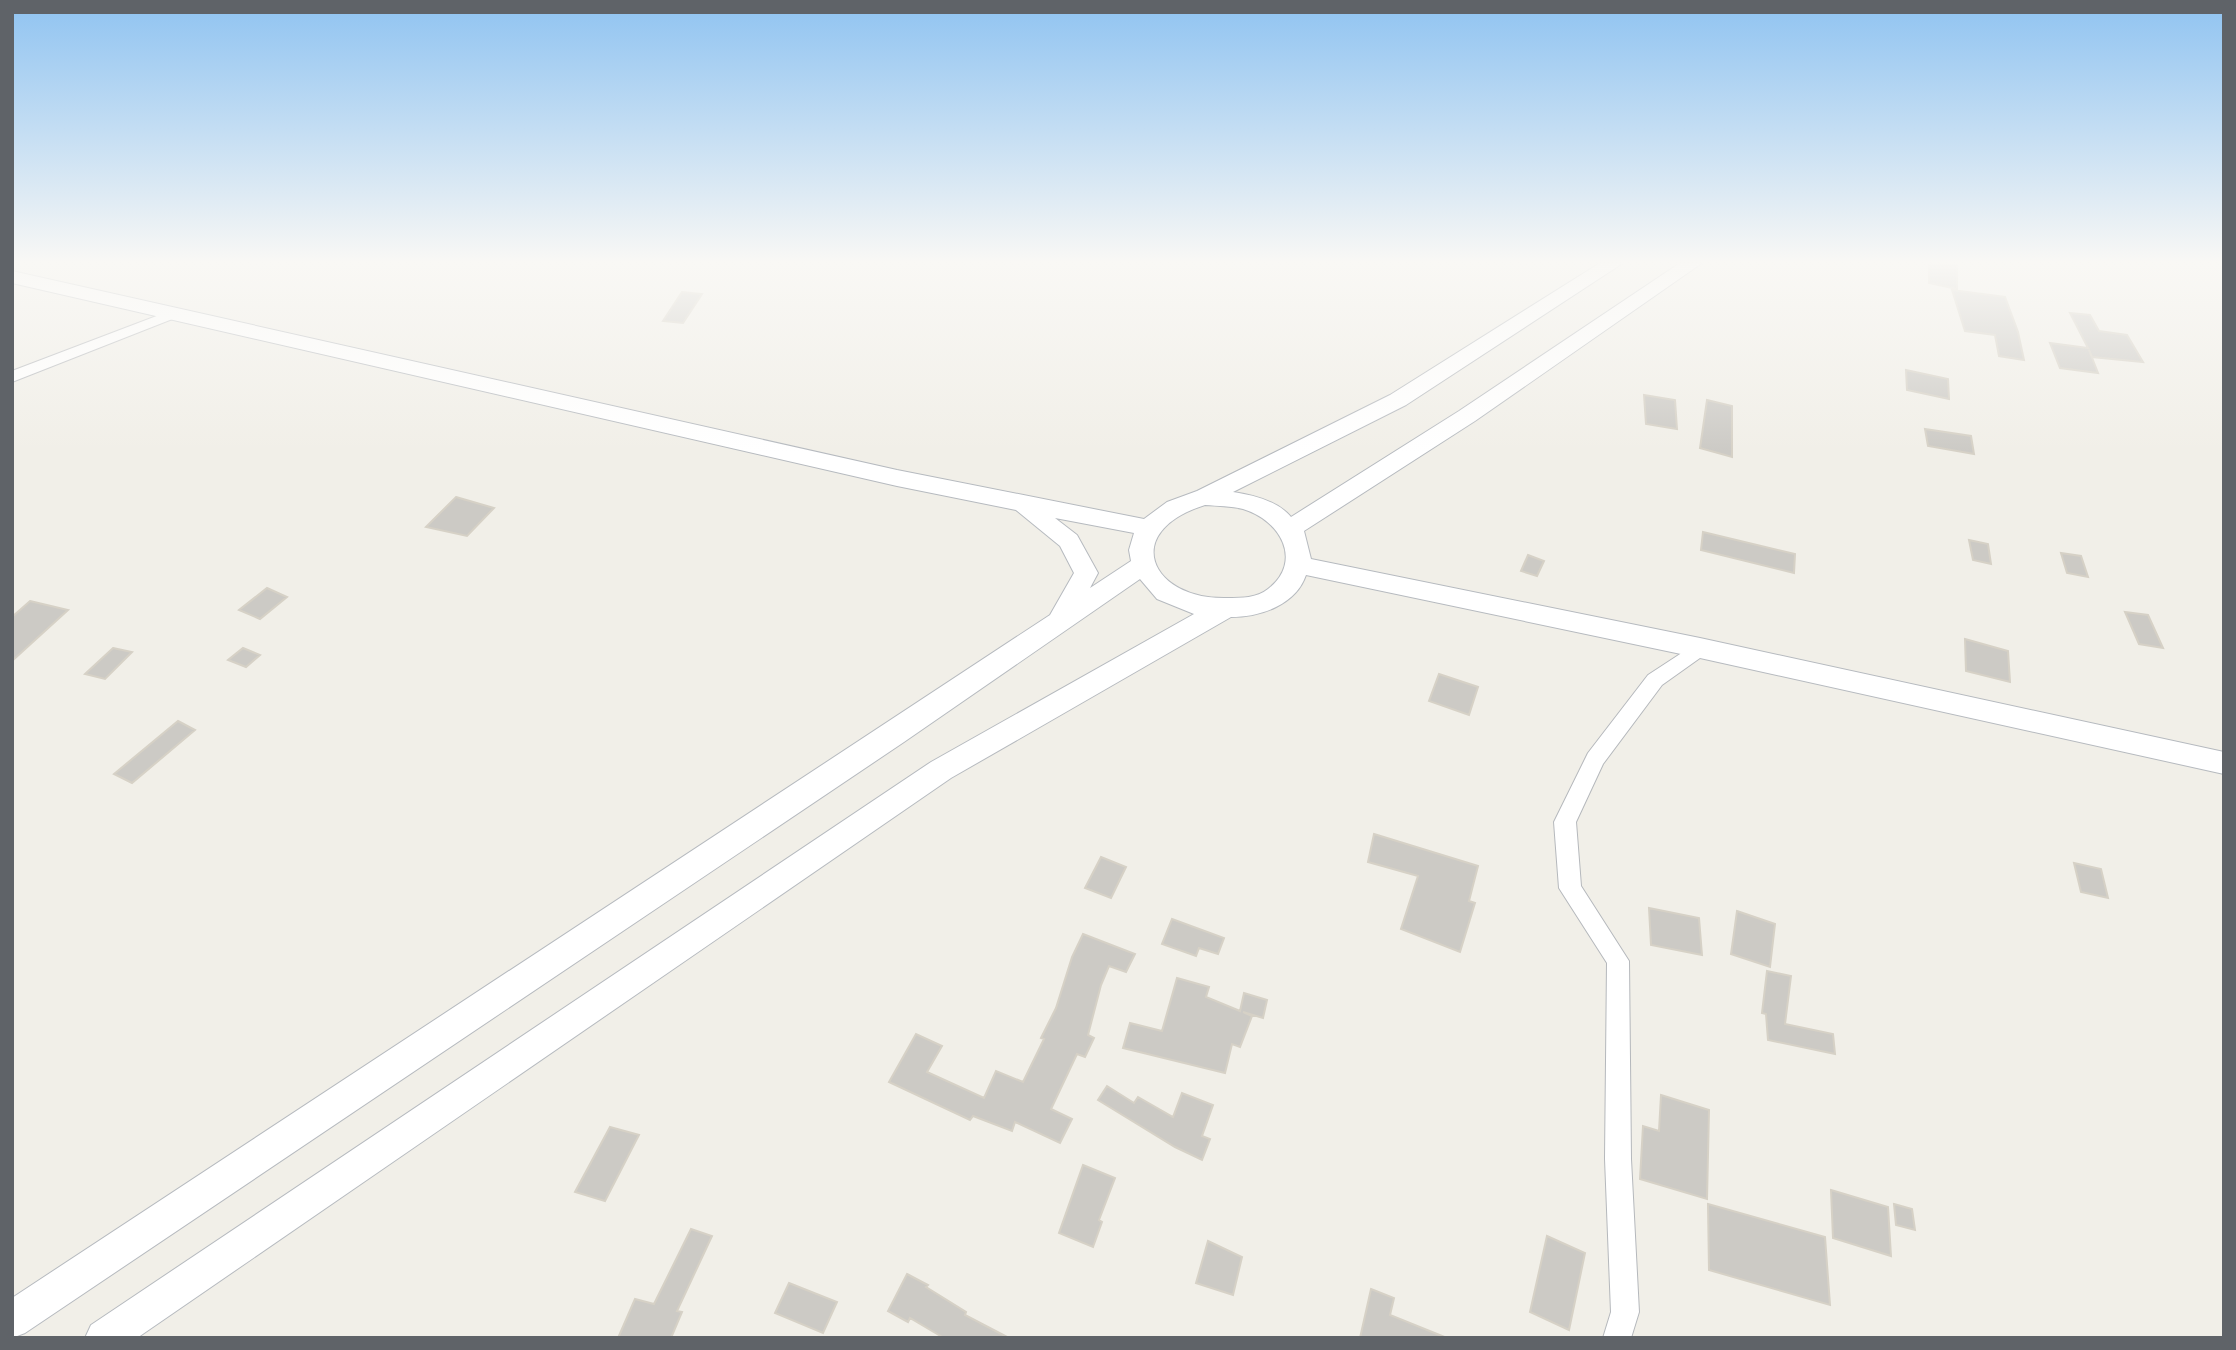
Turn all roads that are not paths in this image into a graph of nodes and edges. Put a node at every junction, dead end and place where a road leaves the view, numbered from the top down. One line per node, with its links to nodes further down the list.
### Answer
1 (142, 326): 5 (street)
2 (230, 326): 7 (street)
3 (1515, 326): 6 (street)
4 (1600, 326): 9 (street)
5 (12, 377)
6 (1205, 497): 8 (street); 9 (street)
7 (1022, 503): 8 (street); 13 (street)
8 (1148, 528): 10 (street)
9 (1291, 528): 11 (street)
10 (1144, 564): 12 (street); 13 (street)
11 (1300, 565): 12 (street); 14 (street)
12 (1223, 610): 17 (street)
13 (1058, 623): 16 (street)
14 (1700, 648): 15 (street); 18 (street)
15 (2224, 763)
16 (12, 1320)
17 (104, 1338)
18 (1617, 1338)

